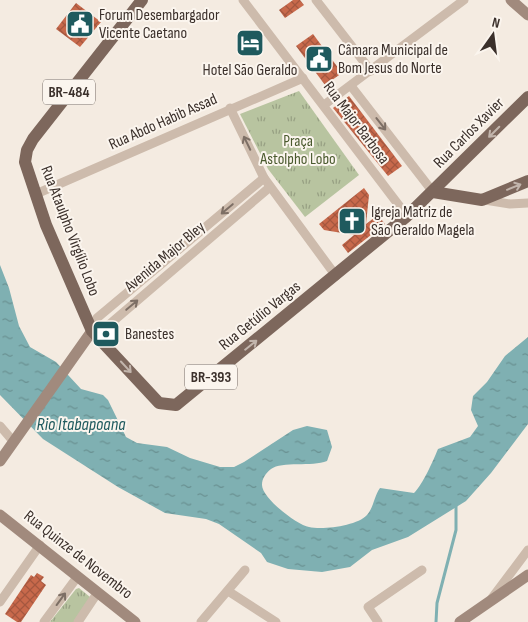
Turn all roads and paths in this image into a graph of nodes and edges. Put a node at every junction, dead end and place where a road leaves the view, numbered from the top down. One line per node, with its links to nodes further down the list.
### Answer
1 (142, 0): 17 (main road, Rua Ataulpho Virgílio Lobo / BR-484)
2 (243, 0): 8 (street, Rua Major Barbosa)
3 (316, 0): 7 (street)
4 (464, 0): 7 (street)
5 (511, 0): 6 (main road)
6 (528, 15)
7 (371, 71): 9 (street)
8 (303, 78): 11 (street, Rua Major Barbosa); 12 (street, Rua Abdo Habib Assad)
9 (351, 86): 11 (street); 16 (street, one-way to 16)
10 (528, 97): 16 (main road, Rua Carlos Xavier / BR-393, one-way to 16)
11 (324, 105): 20 (street, Rua Major Barbosa)
12 (230, 108): 13 (street, one-way to 12); 17 (street, Rua Abdo Habib Assad)
13 (264, 178): 15 (street); 22 (street, Avenida Major Bley, one-way to 22)
14 (528, 181): 18 (main road, one-way to 14)
15 (270, 187): 21 (street); 22 (street, Avenida Major Bley, one-way to 15)
16 (433, 192): 18 (main road); 20 (main road, BR-393)
17 (36, 194): 22 (main road, Rua Ataulpho Virgílio Lobo / BR-484)
18 (482, 200): 19 (street)
19 (528, 203)
20 (407, 216): 21 (main road, Rua Getúlio Vargas / BR-393)
21 (336, 276): 22 (main road, Rua Getúlio Vargas / BR-393, one-way to 21)
22 (92, 331): 24 (main road)
23 (0, 426): 24 (street)
24 (13, 441): 25 (main road)
25 (0, 460)
26 (0, 515): 27 (main road, Rua Quinze de Novembro)
27 (40, 545): 32 (main road, Rua Quinze de Novembro); 35 (street)
28 (528, 550): 36 (street)
29 (245, 570): 33 (street)
30 (422, 570): 42 (street)
31 (528, 575): 36 (main road)
32 (78, 576): 34 (main road, Rua Quinze de Novembro); 37 (street, one-way to 32)
33 (228, 591): 40 (street); 41 (street)
34 (98, 592): 38 (street); 39 (main road, Rua Quinze de Novembro)
35 (0, 602)
36 (487, 604): 43 (main road)
37 (44, 622)
38 (78, 622)
39 (135, 622)
40 (201, 622)
41 (276, 622)
42 (378, 622)
43 (460, 622)

